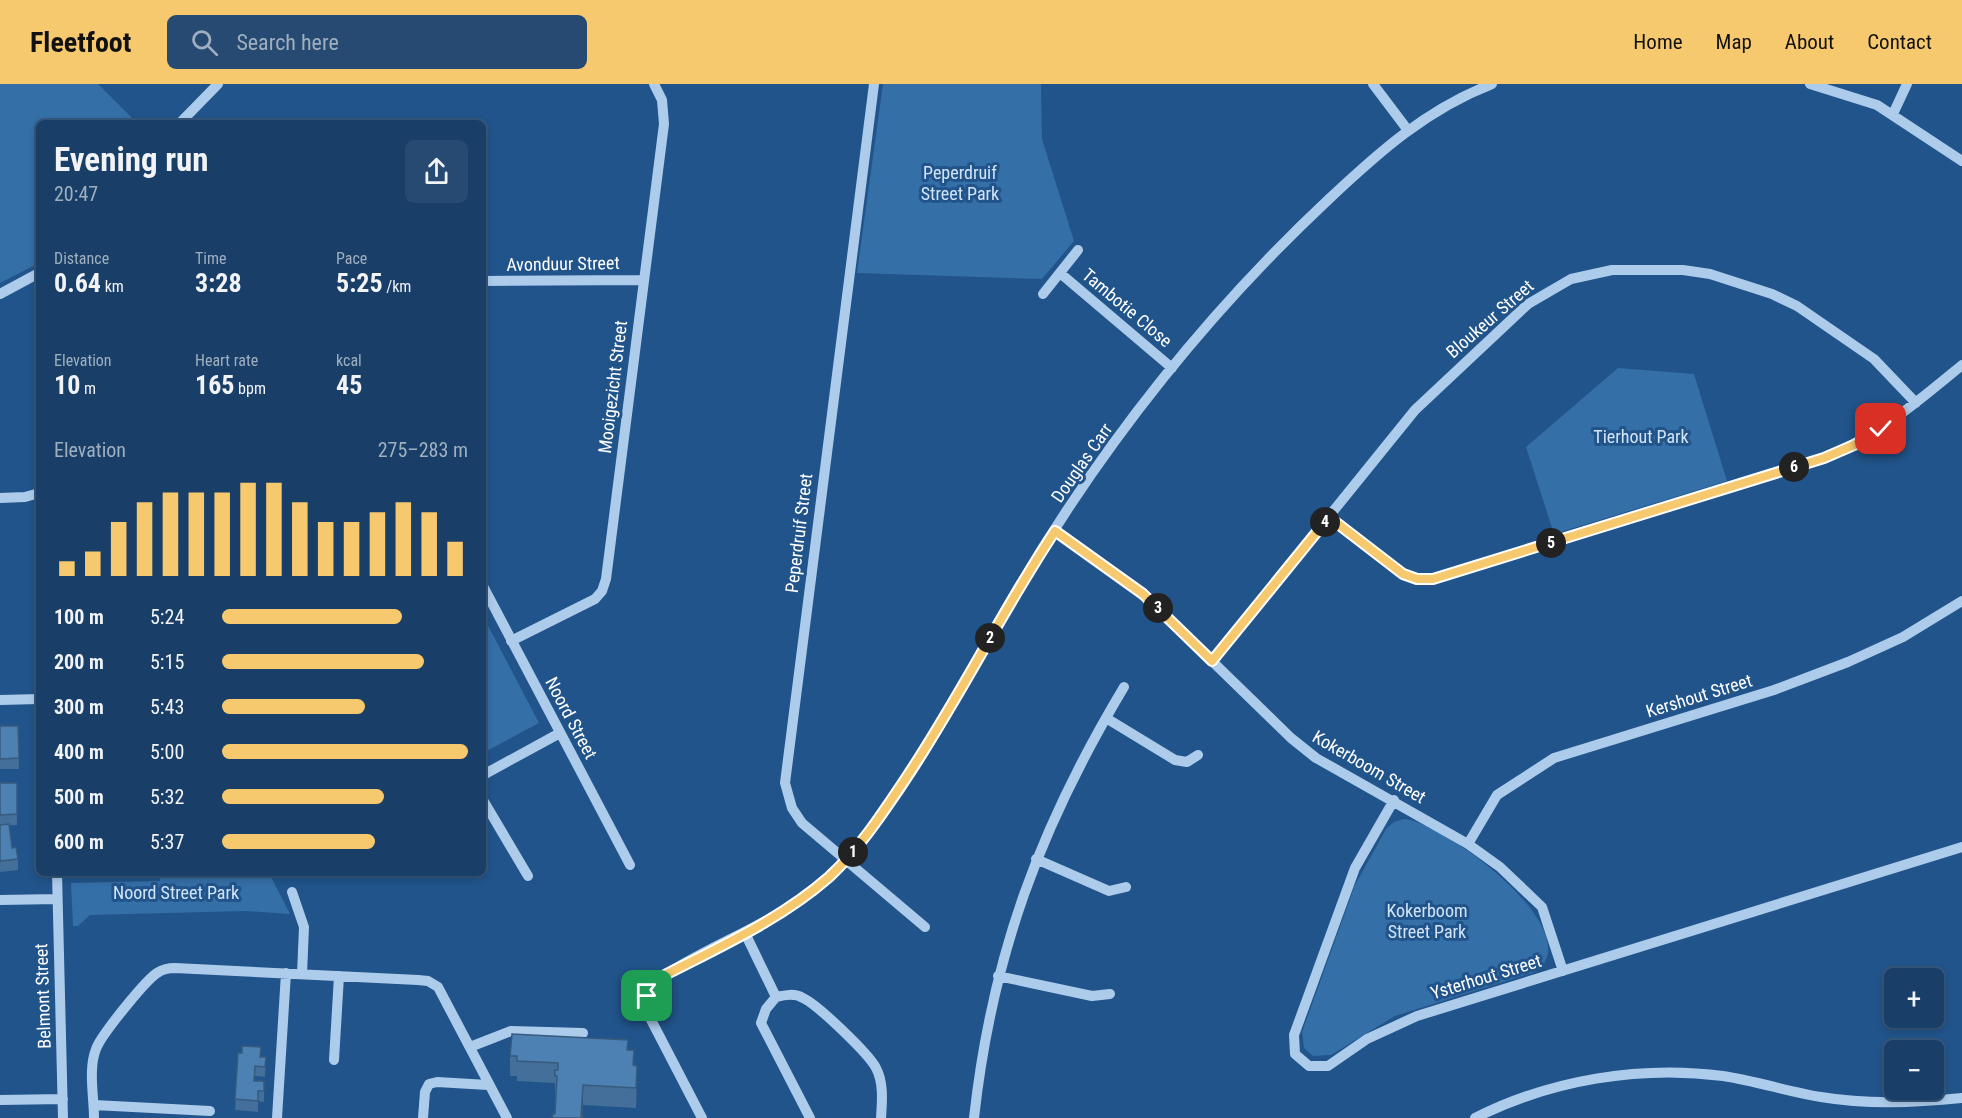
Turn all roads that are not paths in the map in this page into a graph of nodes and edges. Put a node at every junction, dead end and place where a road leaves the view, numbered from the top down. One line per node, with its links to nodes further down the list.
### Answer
1 (218, 84): 9 (street)
2 (654, 84): 15 (street, Mooigezicht Street)
3 (874, 84): 42 (street, Peperdruif Street)
4 (1373, 84): 10 (street)
5 (1492, 84): 10 (street, Douglas Carr)
6 (1810, 84): 8 (street)
7 (1906, 84): 8 (street)
8 (1893, 114): 11 (street)
9 (183, 120)
10 (1407, 129): 20 (street, Douglas Carr)
11 (1962, 161)
12 (1078, 250): 13 (street)
13 (1060, 273): 18 (street); 20 (street, Tambotie Close)
14 (36, 275): 17 (street)
15 (644, 280): 16 (street, Avonduur Street); 28 (street, Mooigezicht Street)
16 (486, 281)
17 (0, 294)
18 (1044, 294)
19 (1962, 365): 21 (street)
20 (1172, 368): 25 (street, Douglas Carr)
21 (1916, 403): 24 (street); 24 (street, Bloukeur Street)
22 (36, 494): 23 (street)
23 (0, 498)
24 (1329, 517): 29 (street, Bloukeur Street)
25 (1055, 531): 29 (street, Kokerboom Street); 42 (street, Douglas Carr)
26 (486, 592): 28 (street, Noord Street)
27 (1962, 601): 39 (street, Kershout Street)
28 (511, 641): 34 (street, Noord Street)
29 (1212, 661): 37 (street, Kokerboom Street)
30 (1124, 687): 33 (street)
31 (36, 699): 32 (street)
32 (0, 700)
33 (1106, 718): 35 (street); 41 (street)
34 (560, 733): 36 (street); 43 (street, Noord Street)
35 (1198, 755)
36 (486, 773)
37 (1394, 800): 39 (street, Kokerboom Street); 52 (street, Ysterhout Street)
38 (486, 805): 45 (street)
39 (1468, 844): 52 (street, Kokerboom Street)
40 (1962, 847): 52 (street, Ysterhout Street)
41 (1036, 859): 46 (street); 56 (street)
42 (846, 860): 50 (street, Peperdruif Street); 51 (street, Douglas Carr)
43 (630, 866)
44 (57, 876): 48 (street, Belmont Street)
45 (528, 876)
46 (1126, 887)
47 (292, 892): 54 (street)
48 (57, 899): 49 (street); 64 (street, Belmont Street)
49 (0, 900)
50 (925, 927)
51 (745, 933): 58 (street); 74 (street, Douglas Carr)
52 (1563, 971)
53 (286, 973): 54 (street); 66 (street); 71 (street)
54 (302, 974): 55 (street)
55 (339, 976): 60 (street); 61 (street)
56 (998, 976): 57 (street); 77 (street)
57 (1110, 994)
58 (776, 997): 75 (street); 76 (street)
59 (584, 1033): 60 (street)
60 (470, 1047): 62 (street)
61 (334, 1060)
62 (488, 1085): 72 (street); 73 (street)
63 (1962, 1098): 68 (street)
64 (63, 1099): 65 (street); 69 (street, Belmont Street)
65 (0, 1100)
66 (94, 1105): 67 (street); 70 (street)
67 (210, 1111)
68 (1491, 1114): 78 (street)
69 (63, 1118)
70 (94, 1118)
71 (278, 1118)
72 (423, 1118)
73 (507, 1118)
74 (702, 1118)
75 (810, 1118)
76 (881, 1118)
77 (974, 1118)
78 (1475, 1118)

